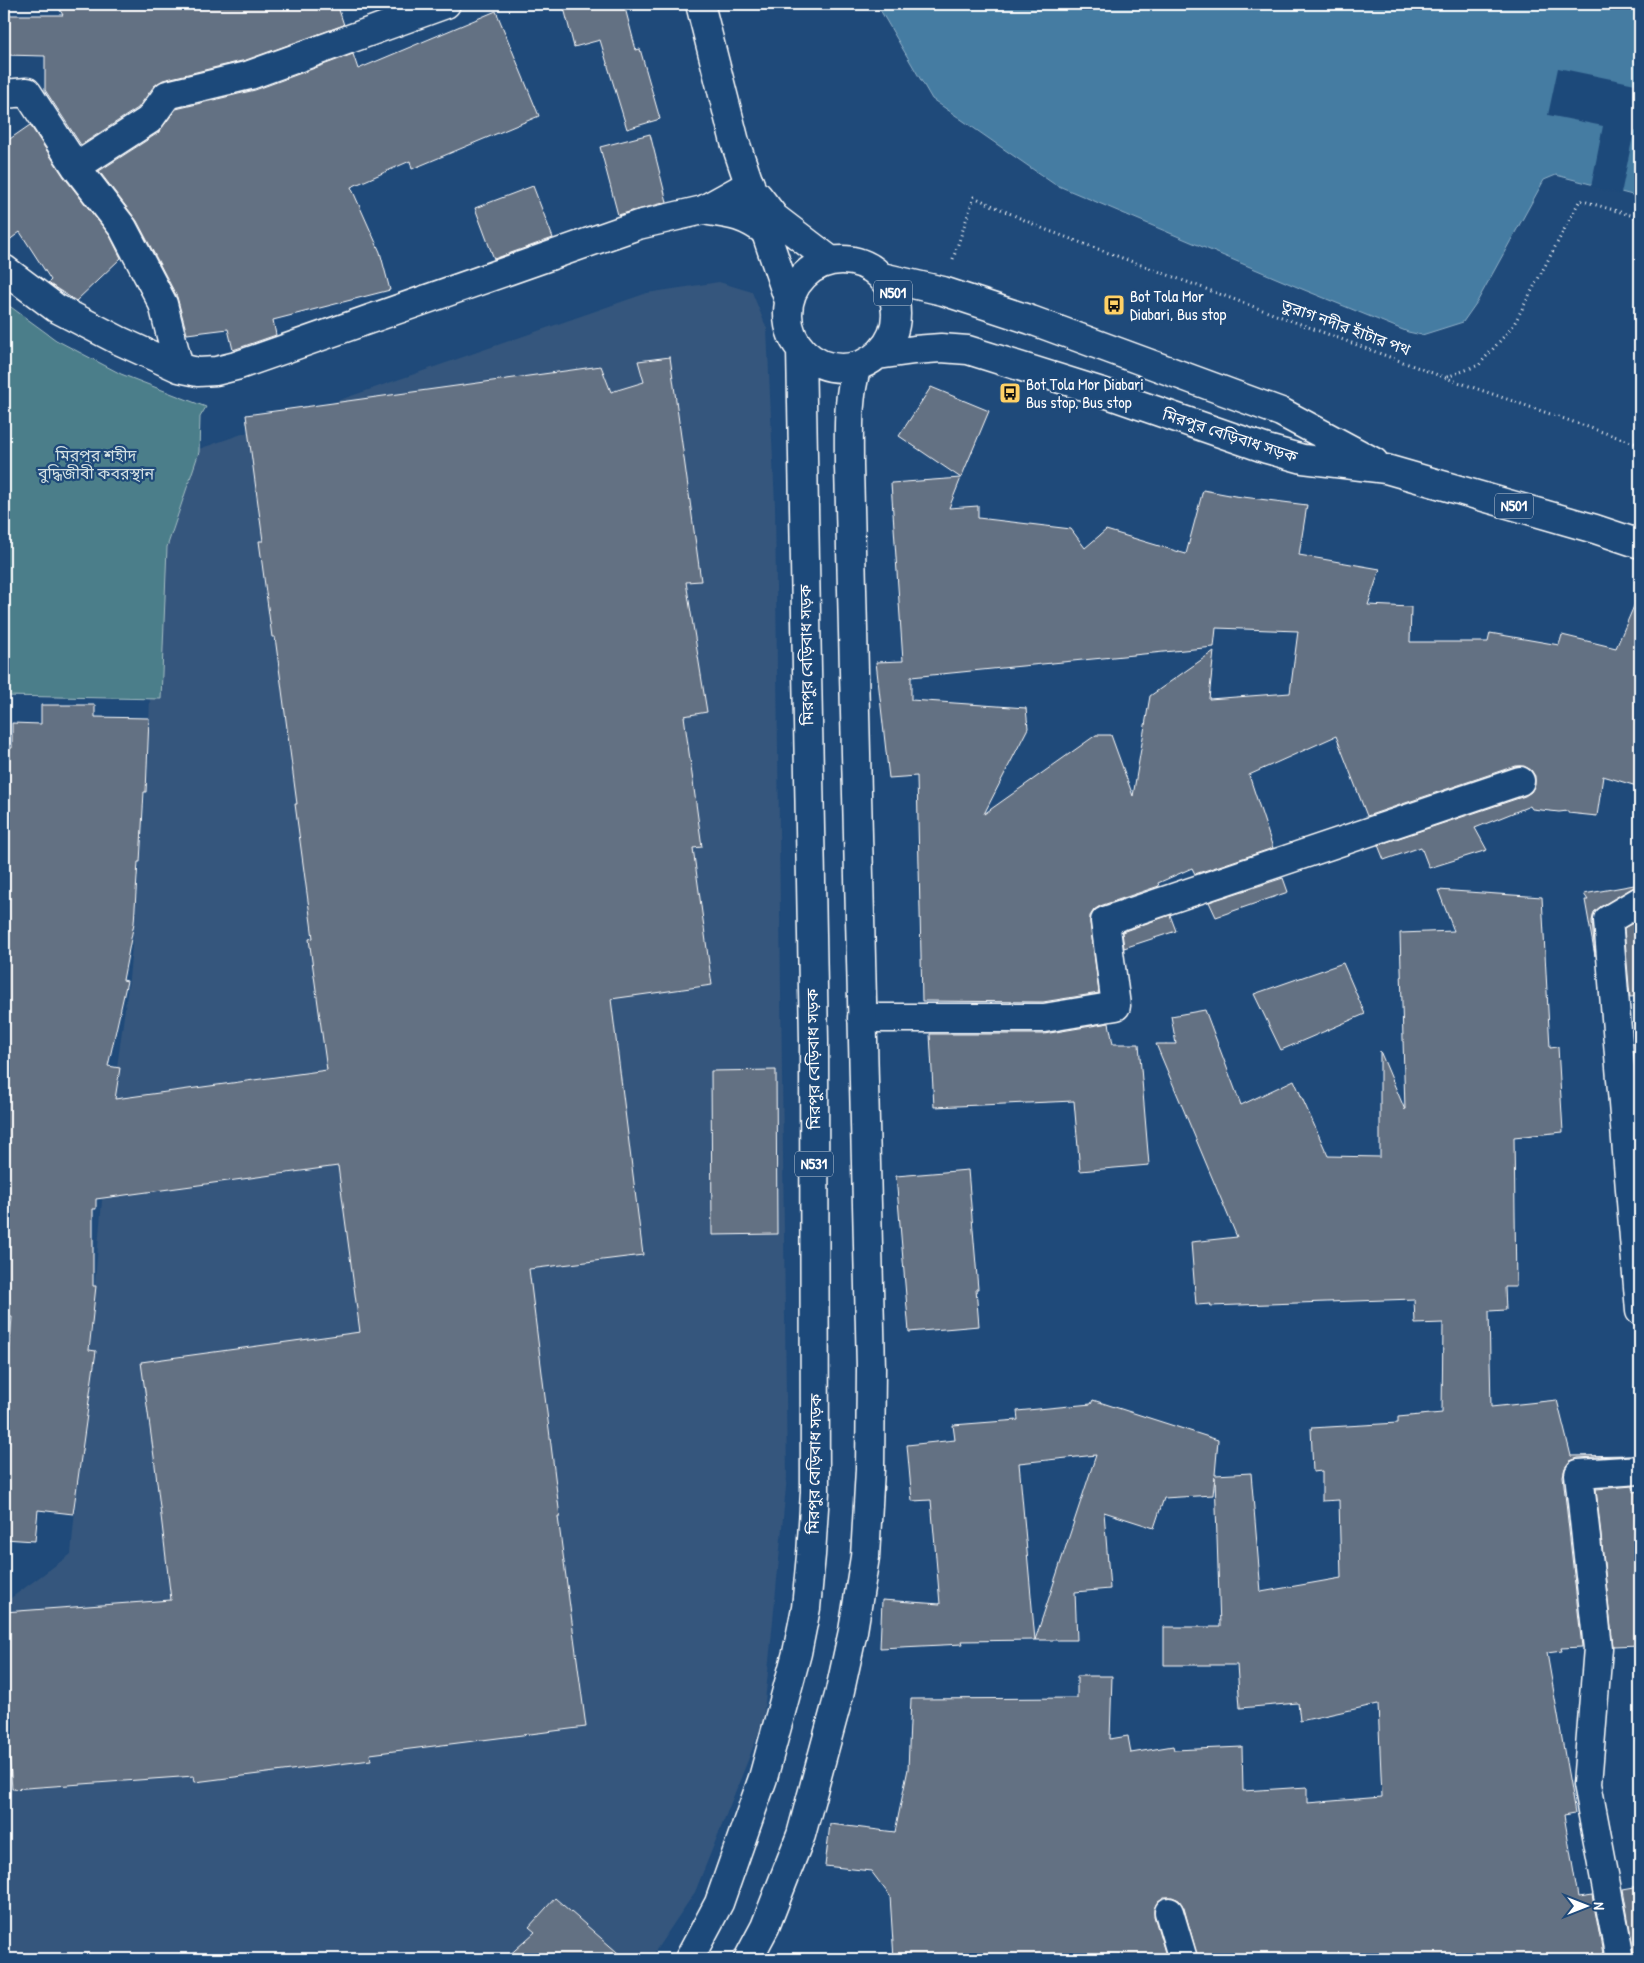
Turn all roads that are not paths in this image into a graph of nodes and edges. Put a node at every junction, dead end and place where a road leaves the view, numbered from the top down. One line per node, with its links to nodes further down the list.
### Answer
1 (446, 4): 4 (main road)
2 (700, 4): 5 (main road, N501)
3 (4, 94): 4 (main road)
4 (76, 167): 14 (main road)
5 (750, 184): 6 (main road); 7 (main road, N501); 8 (main road, N501)
6 (703, 210): 7 (main road); 14 (main road)
7 (766, 232): 11 (main road, N501)
8 (830, 260): 10 (main road, N501); 11 (main road, N501)
9 (4, 268): 14 (main road)
10 (882, 277): 13 (main road, N501); 15 (main road, N501)
11 (789, 300): 12 (main road, N501)
12 (801, 349): 13 (main road, N501); 23 (main road, মিরপুর বেড়িবাধ সড়ক / N531)
13 (868, 361): 15 (main road, মিরপুর বেড়িবাধ সড়ক / N501); 19 (main road)
14 (179, 368)
15 (1386, 469): 16 (main road, মিরপুর বেড়িবাধ সড়ক / N501)
16 (1640, 544)
17 (1520, 781): 19 (main road)
18 (1640, 900): 20 (main road)
19 (862, 1018): 24 (main road)
20 (1640, 1310)
21 (1640, 1470): 26 (main road)
22 (1169, 1912): 25 (main road)
23 (689, 1959)
24 (748, 1959)
25 (1183, 1959)
26 (1620, 1959)

